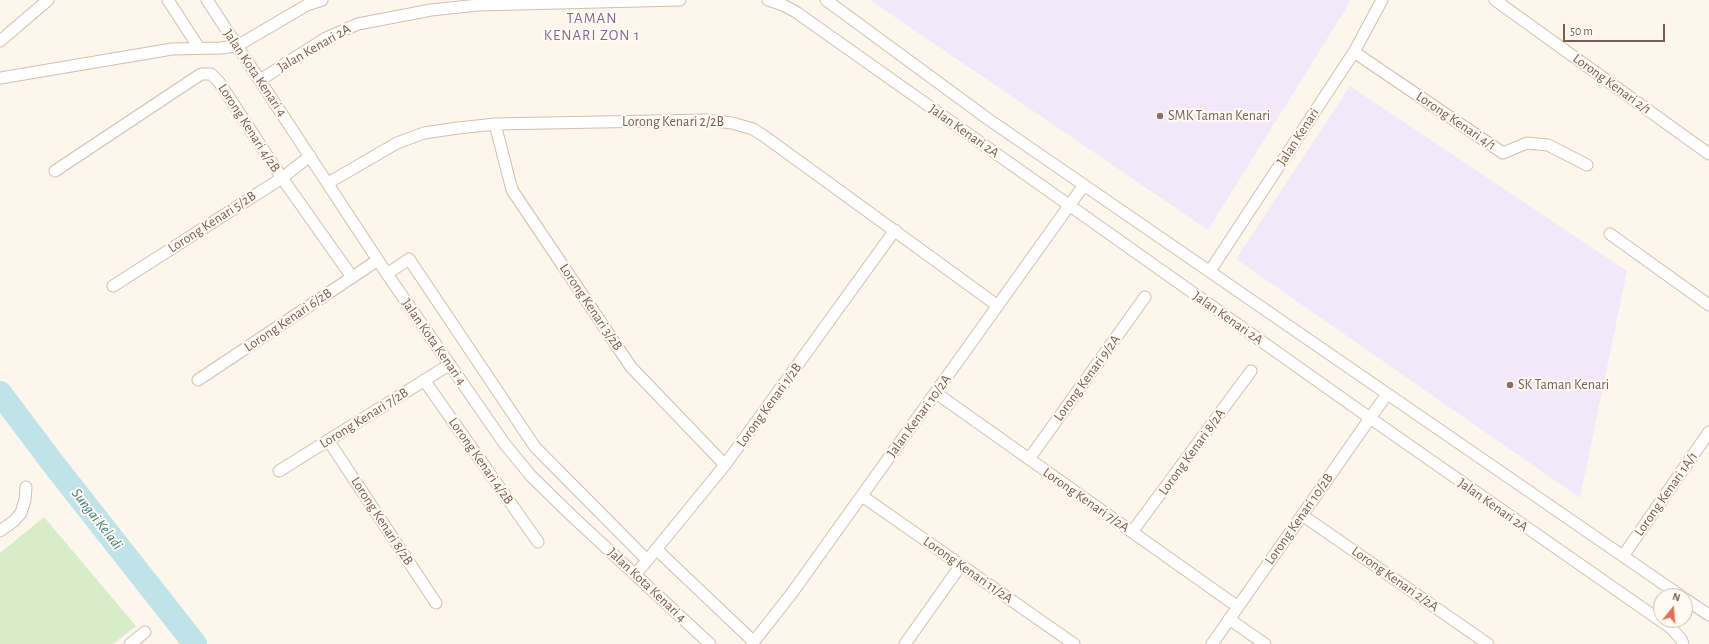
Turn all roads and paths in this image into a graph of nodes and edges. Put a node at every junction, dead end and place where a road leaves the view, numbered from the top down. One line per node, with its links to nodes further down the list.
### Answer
1 (48, 0): 11 (street)
2 (168, 0): 13 (street)
3 (207, 0): 12 (street, Jalan Kota Kenari 4)
4 (322, 0): 12 (street)
5 (680, 0): 10 (street, Jalan Kenari 2A)
6 (768, 0): 25 (street, Jalan Kenari 2A)
7 (826, 0): 24 (street, Jalan Kenari 2A)
8 (1382, 0): 14 (street, Jalan Kenari)
9 (1495, 0): 18 (street, Lorong Kenari 2/1)
10 (596, 2): 16 (street, Jalan Kenari 2A)
11 (0, 41)
12 (237, 46): 13 (street); 16 (street, Jalan Kota Kenari 4)
13 (199, 48): 15 (street)
14 (1354, 52): 20 (street, Lorong Kenari 4/1); 29 (street, Jalan Kenari)
15 (0, 78)
16 (260, 80): 19 (street, Jalan Kota Kenari 4)
17 (495, 124): 23 (street, Lorong Kenari 2/2B); 26 (street, Lorong Kenari 2/2B); 46 (street, Lorong Kenari 3/2B)
18 (1709, 154)
19 (310, 156): 22 (street, Lorong Kenari 5/2B); 23 (street, Jalan Kota Kenari 4)
20 (1586, 165)
21 (55, 171): 22 (street, Lorong Kenari 4/2B)
22 (282, 178): 31 (street, Lorong Kenari 4/2B); 32 (street, Lorong Kenari 5/2B)
23 (328, 183): 28 (street, Jalan Kota Kenari 4)
24 (1084, 186): 25 (street, Jalan Kenari 10/2A); 29 (street, Jalan Kenari 2A)
25 (1070, 205): 35 (street, Jalan Kenari 10/2A); 42 (street, Jalan Kenari 2A)
26 (895, 230): 35 (street, Lorong Kenari 2/2B); 46 (street, Lorong Kenari 1/2B)
27 (1610, 234): 34 (street)
28 (378, 260): 30 (street, Jalan Kota Kenari 4); 31 (street, Lorong Kenari 6/2B)
29 (1210, 271): 41 (street, Jalan Kenari 2A)
30 (387, 274): 36 (street, Jalan Kota Kenari 4); 56 (street)
31 (352, 277): 38 (street, Lorong Kenari 6/2B)
32 (113, 286)
33 (1145, 297): 45 (street, Lorong Kenari 9/2A)
34 (1709, 305)
35 (998, 306): 40 (street, Jalan Kenari 10/2A)
36 (449, 365): 39 (street, Lorong Kenari 7/2B); 58 (street, Jalan Kota Kenari 4)
37 (1251, 371): 52 (street, Lorong Kenari 8/2A)
38 (198, 380)
39 (424, 380): 44 (street, Lorong Kenari 7/2B); 53 (street, Lorong Kenari 4/2B)
40 (936, 393): 45 (street, Lorong Kenari 7/2A); 49 (street, Jalan Kenari 10/2A)
41 (1387, 394): 42 (street, Lorong Kenari 10/2B); 55 (street, Jalan Kenari 2A)
42 (1370, 418): 50 (street, Lorong Kenari 10/2B); 75 (street, Jalan Kenari 2A)
43 (1709, 432): 55 (street, Lorong Kenari 1A/1)
44 (328, 440): 47 (street, Lorong Kenari 7/2B); 60 (street, Lorong Kenari 8/2B)
45 (1029, 459): 52 (street, Lorong Kenari 7/2A)
46 (726, 465): 54 (street, Lorong Kenari 1/2B)
47 (279, 471)
48 (26, 486): 51 (street)
49 (862, 496): 57 (street, Lorong Kenari 11/2A); 67 (street, Jalan Kenari 10/2A)
50 (1302, 515): 62 (street, Lorong Kenari 10/2B); 74 (street, Lorong Kenari 2/2A)
51 (0, 531)
52 (1132, 532): 62 (street, Lorong Kenari 7/2A)
53 (538, 542)
54 (656, 549): 56 (street, Lorong Kenari 1/2B); 67 (street)
55 (1623, 556): 59 (street, Jalan Kenari 2A)
56 (647, 560): 58 (street, Lorong Kenari 1/2B)
57 (961, 566): 66 (street, Lorong Kenari 11/2A); 70 (street)
58 (636, 574): 69 (street, Jalan Kota Kenari 4)
59 (1669, 588)
60 (436, 603)
61 (1693, 604): 63 (street)
62 (1238, 607): 64 (street, Lorong Kenari 10/2B)
63 (1709, 615)
64 (1229, 619): 72 (street, Lorong Kenari 10/2B); 73 (street)
65 (145, 632): 68 (street)
66 (1061, 640): 71 (street, Lorong Kenari 11/2A)
67 (753, 643)
68 (130, 644)
69 (710, 644)
70 (905, 644)
71 (1074, 644)
72 (1212, 644)
73 (1265, 644)
74 (1488, 644)
75 (1683, 644)

